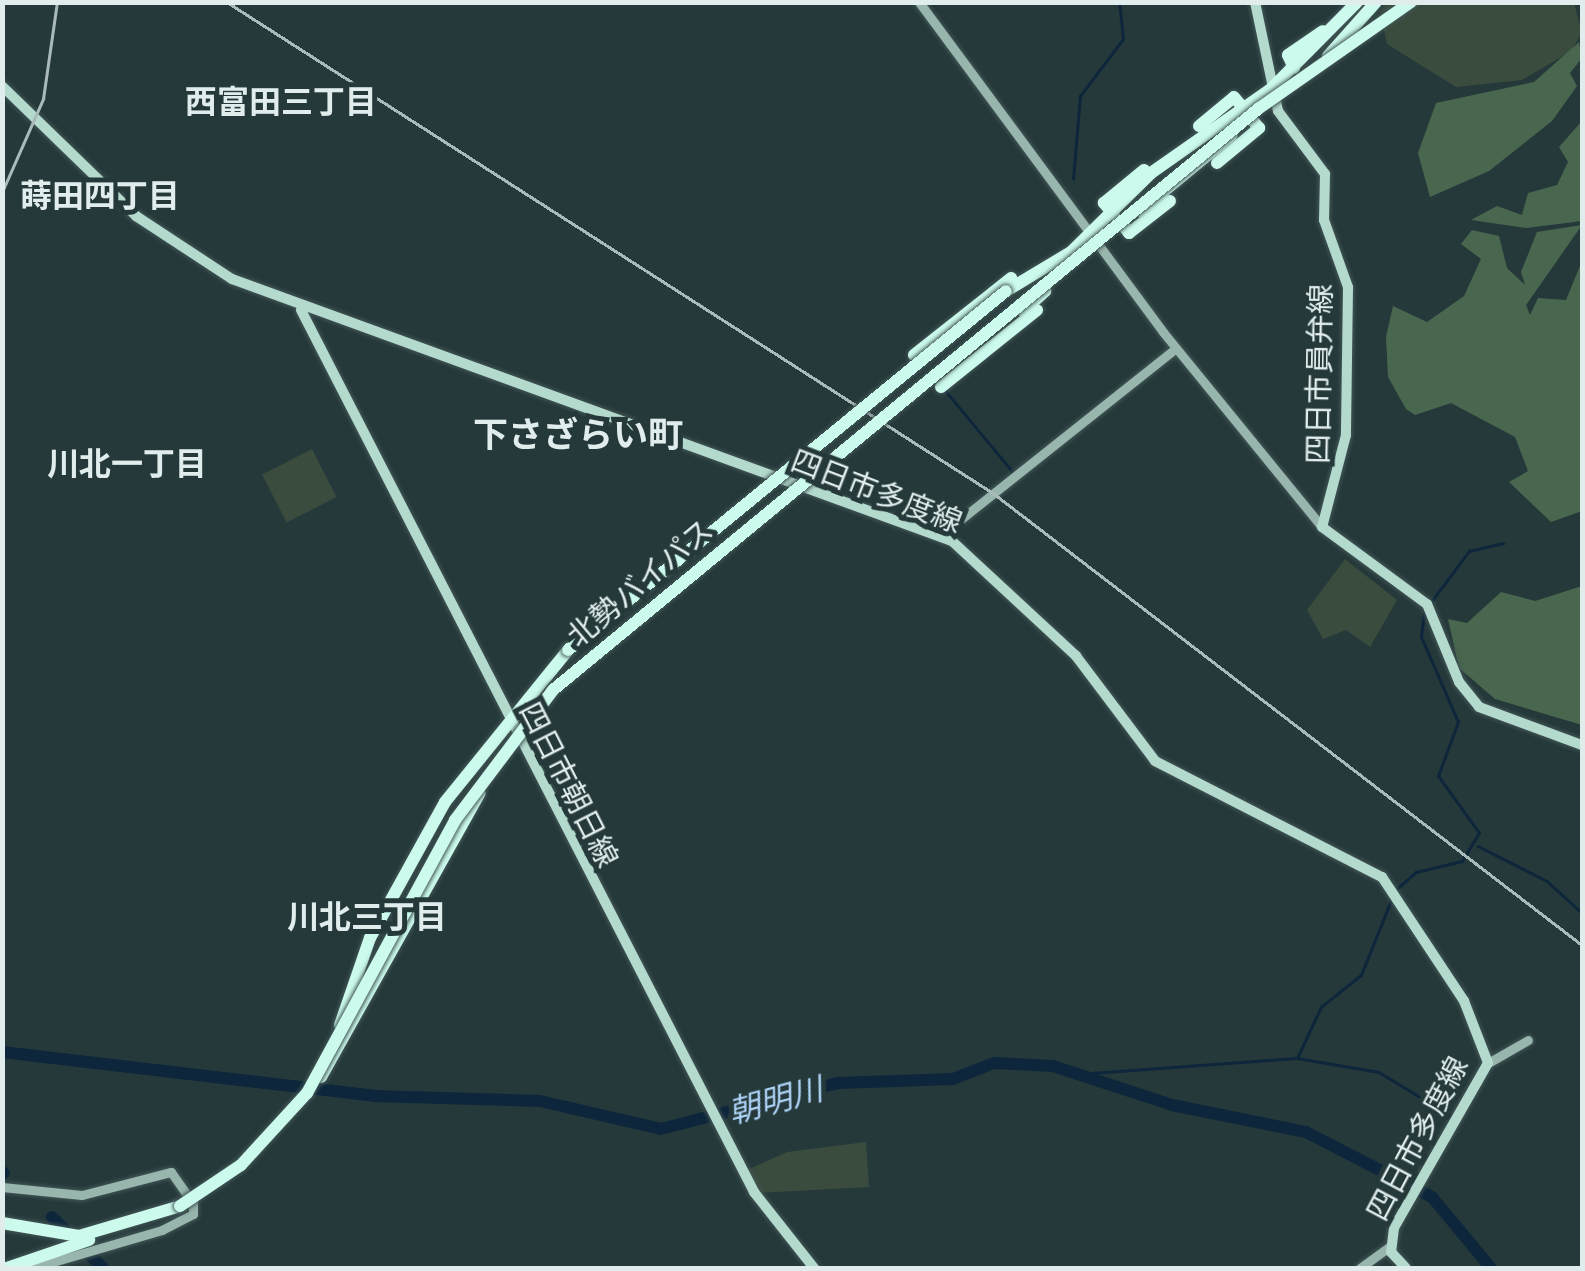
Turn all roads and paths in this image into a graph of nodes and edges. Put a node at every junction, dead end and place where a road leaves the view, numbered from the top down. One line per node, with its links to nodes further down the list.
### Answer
1 (919, 2): 17 (street)
2 (1255, 2): 12 (main road, 四日市員弁線)
3 (1357, 2): 6 (highway)
4 (1376, 2): 7 (highway)
5 (1412, 2): 30 (highway, 北勢バイパス, bridge)
6 (1340, 22): 7 (highway); 10 (highway)
7 (1350, 34): 8 (highway)
8 (1332, 52): 9 (highway); 10 (highway)
9 (1342, 65)
10 (1301, 78): 12 (highway)
11 (2, 86): 20 (main road, 四日市多度線)
12 (1272, 92): 13 (highway); 24 (main road, 四日市員弁線)
13 (1246, 112): 14 (highway); 15 (highway)
14 (1170, 154): 15 (highway); 16 (highway)
15 (1191, 180): 16 (highway)
16 (1118, 219): 17 (highway)
17 (1093, 240): 18 (highway); 19 (highway); 21 (street)
18 (1023, 277): 22 (highway); 26 (highway, bridge)
19 (1053, 282): 23 (highway); 26 (highway, bridge)
20 (301, 309): 25 (main road, 四日市多度線); 26 (main road, 四日市朝日線)
21 (1176, 348): 24 (street); 25 (street)
22 (914, 355)
23 (940, 387)
24 (1322, 527): 27 (main road)
25 (940, 535): 29 (main road, 四日市多度線)
26 (515, 731): 30 (highway, bridge); 31 (highway, bridge); 39 (main road, 四日市朝日線)
27 (1582, 745)
28 (1528, 1040): 29 (street)
29 (1488, 1063): 36 (main road, 四日市多度線)
30 (317, 1078): 31 (highway, 北勢バイパス, bridge)
31 (295, 1109): 35 (highway, 北勢バイパス, bridge)
32 (2, 1187): 35 (street)
33 (2, 1221): 34 (highway, 北勢バイパス)
34 (59, 1239): 35 (highway, 北勢バイパス); 37 (highway)
35 (87, 1243): 38 (street)
36 (1390, 1246): 40 (street); 41 (main road, 四日市多度線)
37 (7, 1268)
38 (32, 1268)
39 (814, 1268)
40 (1360, 1268)
41 (1406, 1268)

